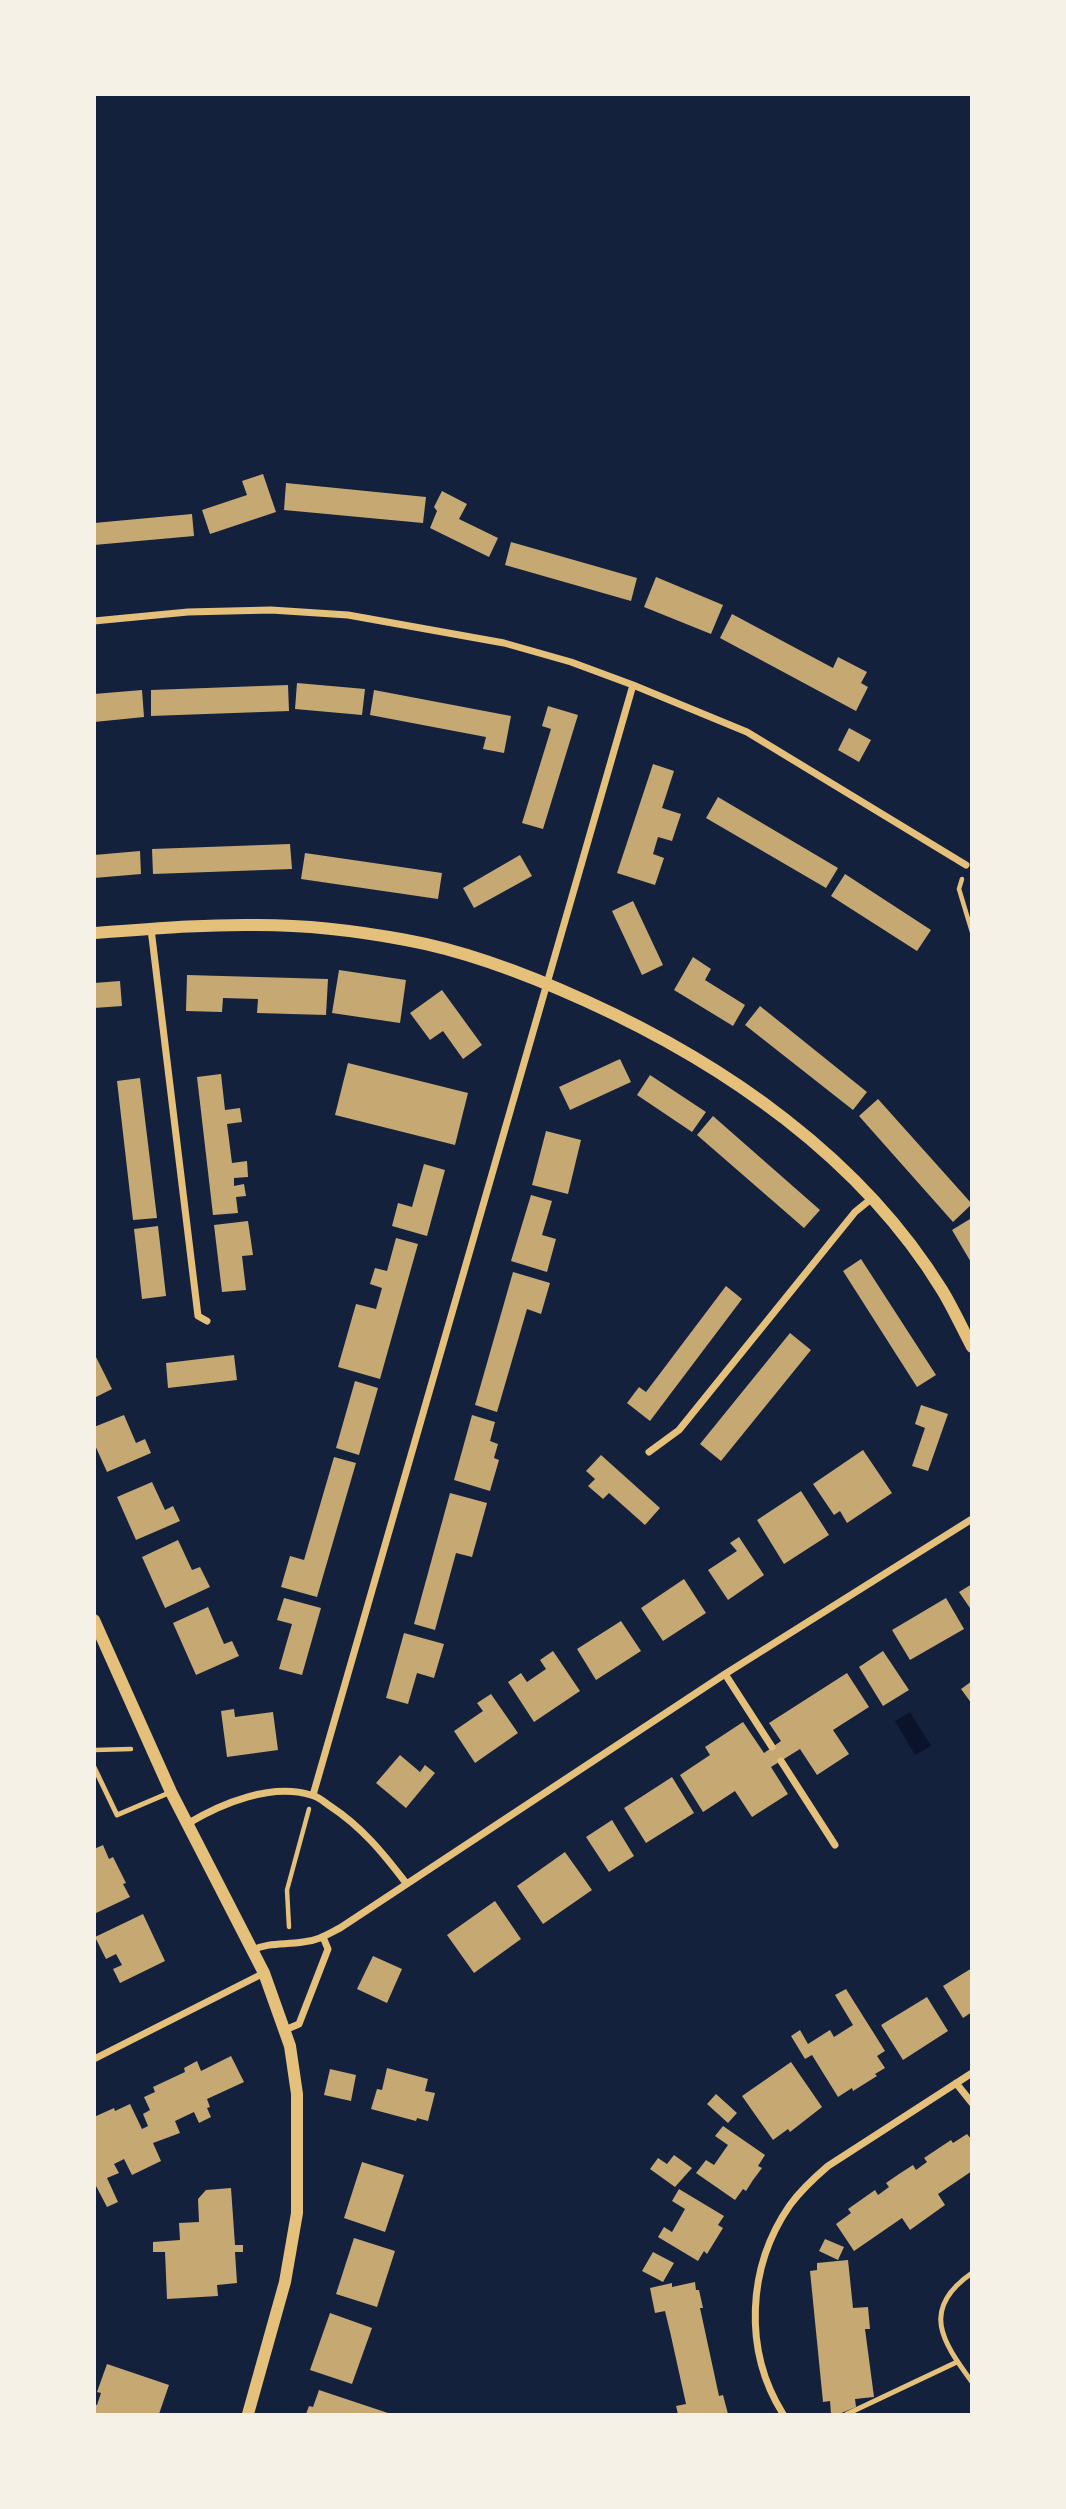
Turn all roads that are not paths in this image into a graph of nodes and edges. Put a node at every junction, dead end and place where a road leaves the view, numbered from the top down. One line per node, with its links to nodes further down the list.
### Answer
1 (94, 621): 2 (street)
2 (633, 685): 3 (street); 6 (street)
3 (966, 865)
4 (151, 929): 5 (street); 6 (street); 8 (street)
5 (94, 933)
6 (546, 983): 7 (street); 18 (street)
7 (871, 1199): 9 (street); 10 (street)
8 (207, 1321)
9 (971, 1347)
10 (649, 1452)
11 (971, 1519): 13 (street)
12 (96, 1628): 17 (street)
13 (725, 1674): 14 (street); 21 (street)
14 (772, 1747)
15 (781, 1761): 20 (street)
16 (94, 1767): 17 (lane)
17 (171, 1792): 19 (street)
18 (313, 1795): 19 (street); 21 (street)
19 (187, 1825): 23 (street)
20 (835, 1844)
21 (406, 1883): 22 (street)
22 (323, 1937): 23 (street); 25 (street)
23 (253, 1950): 24 (street)
24 (264, 1973): 25 (street); 26 (street)
25 (285, 2031): 33 (street)
26 (94, 2059)
27 (971, 2073): 28 (street)
28 (956, 2083): 29 (street); 34 (street)
29 (971, 2103)
30 (971, 2273): 31 (lane)
31 (957, 2362): 32 (lane); 35 (lane)
32 (971, 2382)
33 (248, 2414)
34 (783, 2414)
35 (847, 2414)

